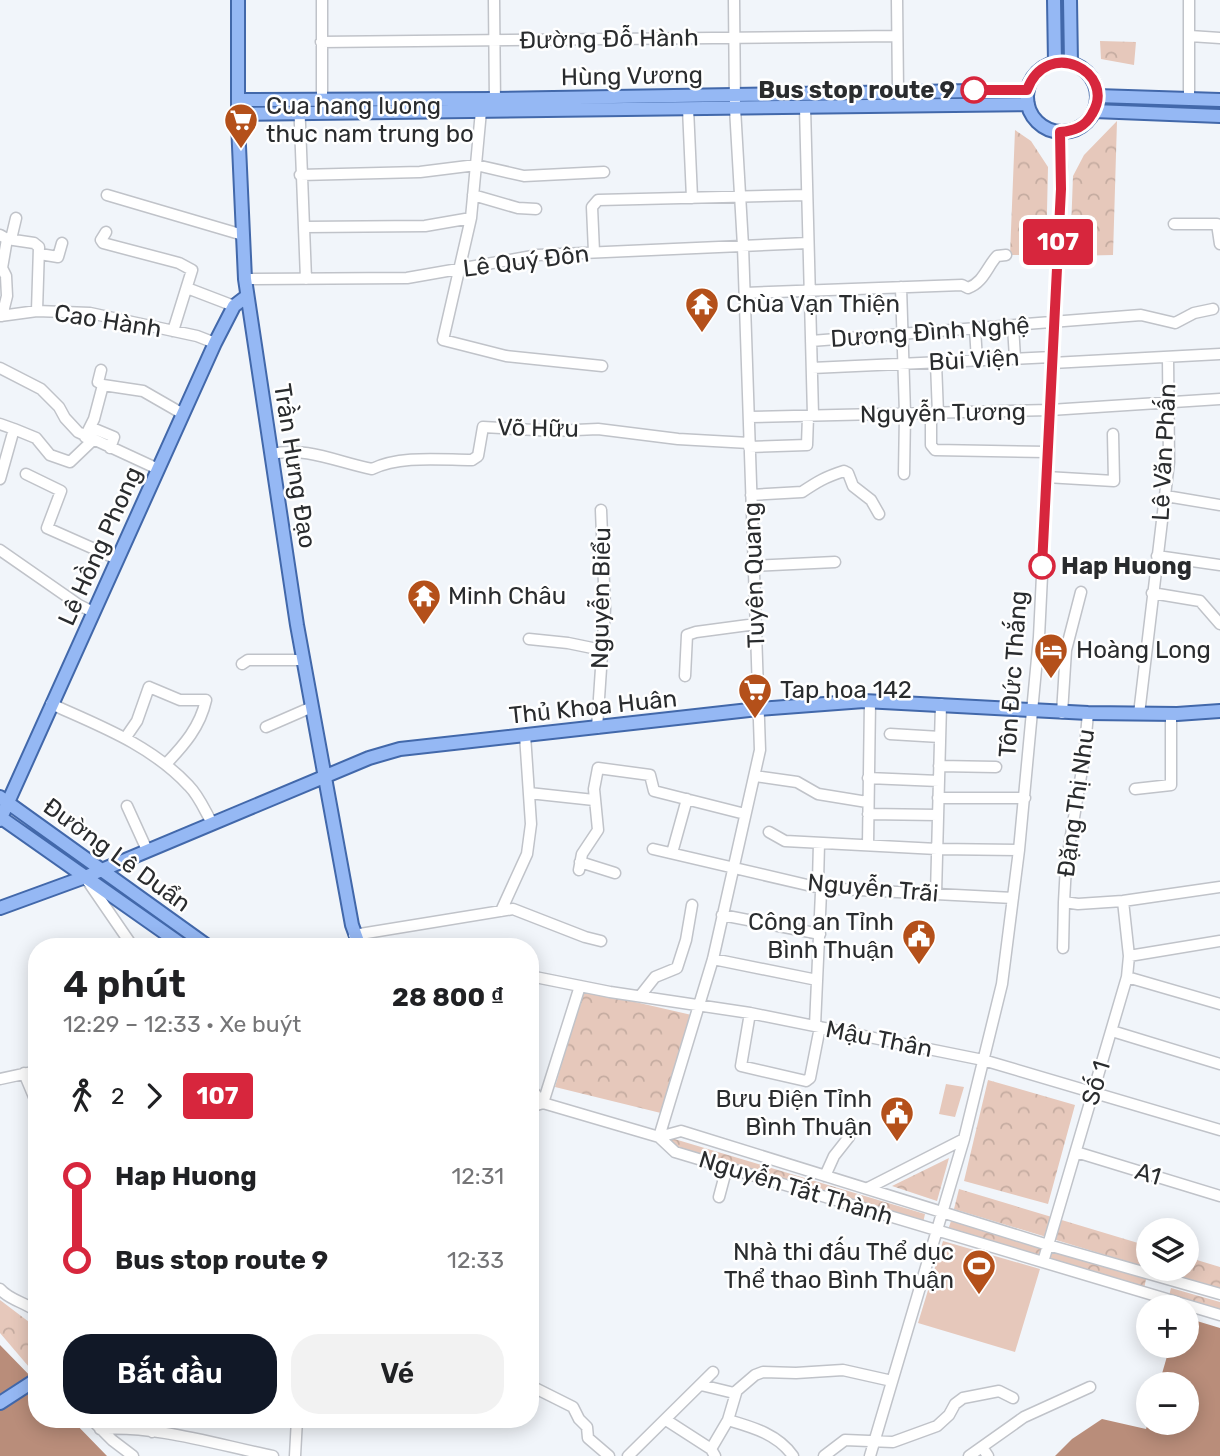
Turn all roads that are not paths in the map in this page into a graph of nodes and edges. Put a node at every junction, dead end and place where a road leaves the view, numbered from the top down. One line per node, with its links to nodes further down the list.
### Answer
1 (238, 0): 27 (main road, Trần Hưng Đạo)
2 (322, 0): 14 (street)
3 (494, 0): 13 (street)
4 (734, 0): 11 (street, Tuyên Quang)
5 (897, 0): 9 (street)
6 (1054, 0): 15 (main road)
7 (1070, 0): 16 (main road)
8 (1189, 0): 10 (street)
9 (897, 36): 11 (street, Đường Đỗ Hành); 18 (street)
10 (1189, 36): 12 (street); 22 (street)
11 (734, 38): 13 (street, Đường Đỗ Hành); 24 (street, Tuyên Quang)
12 (1220, 38)
13 (494, 40): 14 (street, Đường Đỗ Hành); 26 (street)
14 (321, 42): 20 (street)
15 (1055, 63): 16 (main road); 17 (main road)
16 (1071, 63): 19 (main road)
17 (1027, 90): 18 (main road, Hùng Vương); 25 (main road)
18 (898, 91): 24 (main road, Hùng Vương)
19 (1097, 96): 22 (main road); 31 (main road)
20 (322, 98): 21 (main road, Hùng Vương); 26 (main road, Hùng Vương); 33 (street)
21 (299, 99): 27 (main road, Hùng Vương); 32 (street)
22 (1189, 99): 23 (main road)
23 (1220, 100)
24 (735, 102): 26 (main road, Hùng Vương); 28 (main road, Hùng Vương); 29 (main road, Hùng Vương); 43 (street, Tuyên Quang)
25 (1028, 104): 28 (main road, Hùng Vương); 35 (main road)
26 (495, 105): 29 (main road, Hùng Vương); 30 (main road, Hùng Vương)
27 (238, 107): 32 (main road, Hùng Vương); 50 (main road, Trần Hưng Đạo)
28 (804, 107): 41 (street)
29 (688, 108): 42 (street)
30 (481, 111): 33 (main road, Hùng Vương); 36 (street)
31 (1094, 111): 34 (main road); 35 (main road)
32 (300, 113): 33 (main road, Hùng Vương); 38 (street)
33 (322, 113)
34 (1220, 116)
35 (1060, 132): 72 (street, Tôn Đức Thắng)
36 (476, 165): 37 (street); 38 (street); 40 (street)
37 (604, 172)
38 (300, 175): 48 (street)
39 (107, 195): 50 (street)
40 (473, 195): 44 (street); 46 (street)
41 (807, 195): 43 (street); 53 (street)
42 (692, 198): 43 (street); 56 (street)
43 (740, 198): 55 (street, Tuyên Quang)
44 (536, 209)
45 (16, 218): 51 (street)
46 (471, 218): 48 (street); 60 (street)
47 (1174, 224): 54 (street)
48 (305, 227): 62 (street)
49 (106, 232): 64 (street)
50 (243, 235): 61 (main road, Trần Hưng Đạo)
51 (6, 238): 57 (street); 59 (street)
52 (62, 243): 57 (street)
53 (808, 243): 55 (street, Lê Quý Đôn); 65 (street)
54 (1220, 244)
55 (743, 246): 56 (street, Lê Quý Đôn); 66 (street, Tuyên Quang)
56 (594, 252): 60 (street, Lê Quý Đôn)
57 (40, 254): 70 (street)
58 (1006, 255): 63 (street)
59 (1, 268): 71 (street)
60 (461, 268): 62 (street, Lê Quý Đôn); 86 (street)
61 (245, 279): 62 (street, Lê Quý Đôn); 67 (main road, Trần Hưng Đạo)
62 (306, 279)
63 (901, 287): 65 (street); 76 (street)
64 (187, 288): 68 (street); 75 (street)
65 (810, 290): 66 (street); 77 (street)
66 (745, 293): 98 (street, Tuyên Quang)
67 (247, 296): 68 (main road, Lê Hồng Phong); 105 (main road, Trần Hưng Đạo)
68 (234, 306): 78 (main road, Lê Hồng Phong)
69 (1213, 309): 72 (street, Dương Đình Nghệ)
70 (37, 311): 71 (street, Cao Hành); 75 (street, Cao Hành)
71 (1, 316)
72 (1055, 323): 73 (street, Dương Đình Nghệ); 83 (street, Tôn Đức Thắng)
73 (1013, 327): 74 (street, Dương Đình Nghệ); 81 (street)
74 (975, 329): 76 (street, Dương Đình Nghệ); 82 (street)
75 (173, 331): 78 (street, Cao Hành)
76 (903, 335): 77 (street, Dương Đình Nghệ); 85 (street)
77 (811, 341): 88 (street)
78 (215, 344): 94 (main road, Lê Hồng Phong)
79 (1220, 354): 80 (street, Bùi Viện)
80 (1168, 357): 83 (street, Bùi Viện); 92 (street, Lê Văn Phấn)
81 (1015, 358): 82 (street, Bùi Viện); 83 (street, Bùi Viện)
82 (977, 360): 84 (street, Bùi Viện)
83 (1052, 360): 93 (street, Tôn Đức Thắng)
84 (936, 363): 85 (street, Bùi Viện); 96 (street)
85 (903, 364): 88 (street, Bùi Viện); 95 (street)
86 (602, 366)
87 (0, 368): 102 (street)
88 (812, 368): 97 (street)
89 (101, 370): 90 (street)
90 (103, 385): 94 (street); 102 (street)
91 (1220, 399): 92 (street, Nguyễn Tương)
92 (1169, 404): 93 (street, Nguyễn Tương); 112 (street, Lê Văn Phấn)
93 (1050, 410): 96 (street, Nguyễn Tương); 104 (street, Tôn Đức Thắng)
94 (183, 414): 106 (main road, Lê Hồng Phong)
95 (905, 414): 96 (street, Nguyễn Tương); 97 (street, Nguyễn Tương); 108 (street)
96 (934, 414): 104 (street)
97 (810, 416): 98 (street, Nguyễn Tương); 103 (street)
98 (749, 417): 103 (street, Tuyên Quang)
99 (0, 424): 100 (street)
100 (14, 429): 102 (street); 110 (street)
101 (1113, 433): 109 (street)
102 (89, 435): 106 (street)
103 (749, 445): 105 (street, Võ Hữu); 111 (street, Tuyên Quang)
104 (1047, 452): 109 (street, Tôn Đức Thắng)
105 (272, 454): 129 (main road, Trần Hưng Đạo)
106 (158, 469): 118 (main road, Lê Hồng Phong)
107 (26, 474): 118 (street)
108 (904, 474)
109 (1046, 477): 137 (street, Tôn Đức Thắng)
110 (0, 479)
111 (751, 495): 115 (street); 121 (street, Tuyên Quang)
112 (1166, 496): 113 (street); 117 (street, Lê Văn Phấn)
113 (1220, 505)
114 (601, 510): 128 (street, Nguyễn Biểu)
115 (879, 514)
116 (0, 551): 124 (street)
117 (1157, 556): 120 (street); 123 (street, Lê Văn Phấn)
118 (117, 559): 124 (main road, Lê Hồng Phong)
119 (835, 562): 121 (street)
120 (1220, 565)
121 (753, 566): 125 (street, Tuyên Quang)
122 (1081, 592): 139 (street)
123 (1152, 593): 126 (street); 141 (street, Lê Văn Phấn)
124 (93, 611): 133 (main road, Lê Hồng Phong)
125 (756, 624): 131 (street); 136 (street, Tuyên Quang)
126 (1220, 624)
127 (529, 639): 128 (street)
128 (602, 650): 144 (street, Nguyễn Biểu)
129 (304, 660): 130 (street); 135 (main road, Trần Hưng Đạo)
130 (242, 664)
131 (685, 676)
132 (870, 701): 134 (main road, Thủ Khoa Huân); 136 (main road, Thủ Khoa Huân); 154 (street)
133 (51, 704): 147 (street); 161 (main road, Lê Hồng Phong)
134 (941, 704): 137 (main road, Thủ Khoa Huân); 148 (street)
135 (312, 707): 143 (street); 153 (main road, Trần Hưng Đạo)
136 (758, 709): 144 (main road, Thủ Khoa Huân); 152 (street, Tuyên Quang)
137 (1033, 711): 139 (main road, Thủ Khoa Huân); 159 (street, Tôn Đức Thắng)
138 (1220, 712): 142 (main road, Thủ Khoa Huân)
139 (1062, 713): 140 (main road, Thủ Khoa Huân)
140 (1088, 713): 141 (main road, Thủ Khoa Huân); 187 (street, Đặng Thị Nhu)
141 (1139, 714): 142 (main road, Thủ Khoa Huân)
142 (1171, 714): 156 (street)
143 (267, 727)
144 (597, 728): 146 (main road, Thủ Khoa Huân)
145 (890, 734): 148 (street)
146 (525, 735): 153 (main road, Thủ Khoa Huân); 157 (street)
147 (126, 737): 149 (street); 149 (street)
148 (940, 737): 150 (street)
149 (166, 764): 169 (street)
150 (939, 766): 151 (street); 155 (street)
151 (996, 767)
152 (755, 776): 163 (street); 165 (street, Tuyên Quang)
153 (325, 777): 169 (main road, Thủ Khoa Huân); 196 (main road, Trần Hưng Đạo)
154 (868, 778): 155 (street); 163 (street)
155 (939, 781): 158 (street)
156 (1135, 789)
157 (529, 793): 162 (street); 190 (street)
158 (938, 798): 159 (street); 167 (street)
159 (1024, 798): 176 (street, Tôn Đức Thắng)
160 (687, 799): 162 (street); 165 (street); 177 (street)
161 (4, 800): 168 (main road, Lê Hồng Phong); 179 (main road, Đường Lê Duẩn)
162 (594, 800): 180 (street)
163 (867, 802): 166 (street)
164 (127, 806): 175 (street)
165 (745, 814): 178 (street, Tuyên Quang)
166 (868, 814): 167 (street); 172 (street)
167 (938, 815): 174 (street)
168 (0, 818): 181 (main road, Đường Lê Duẩn)
169 (212, 823): 175 (main road, Thủ Khoa Huân)
170 (769, 832): 171 (street)
171 (819, 843): 172 (street); 183 (street)
172 (868, 845): 174 (street)
173 (653, 849): 177 (street, Nguyễn Trãi)
174 (937, 849): 176 (street); 184 (street)
175 (147, 850): 179 (main road, Thủ Khoa Huân)
176 (1019, 850): 185 (street, Tôn Đức Thắng)
177 (673, 853): 178 (street, Nguyễn Trãi)
178 (733, 867): 183 (street, Nguyễn Trãi); 191 (street, Tuyên Quang)
179 (101, 870): 181 (main road, Thủ Khoa Huân); 195 (main road, Đường Lê Duẩn)
180 (614, 873)
181 (85, 877): 189 (main road, Thủ Khoa Huân); 193 (street); 194 (main road, Đường Lê Duẩn)
182 (1220, 887): 186 (street, Đặng Thị Nhu)
183 (820, 888): 184 (street, Nguyễn Trãi); 192 (street)
184 (936, 894): 185 (street, Nguyễn Trãi)
185 (1013, 898): 213 (street, Tôn Đức Thắng)
186 (1123, 901): 187 (street, Đặng Thị Nhu); 201 (street, Số 1)
187 (1063, 902): 200 (street)
188 (692, 905): 207 (street)
189 (0, 908)
190 (501, 911): 197 (street); 198 (street)
191 (722, 915): 192 (street); 202 (street, Tuyên Quang)
192 (820, 934): 205 (street)
193 (127, 938)
194 (172, 938)
195 (196, 938)
196 (354, 938)
197 (378, 938)
198 (601, 941)
199 (1220, 941): 201 (street)
200 (1063, 948)
201 (1129, 956): 203 (street, Số 1)
202 (713, 959): 205 (street); 209 (street, Tuyên Quang)
203 (1128, 977): 208 (street); 212 (street, Số 1)
204 (539, 978): 206 (street, Mậu Thân)
205 (817, 980): 211 (street)
206 (580, 986): 207 (street, Mậu Thân); 221 (street)
207 (640, 996): 209 (street, Mậu Thân)
208 (1220, 1004)
209 (700, 1005): 210 (street, Mậu Thân); 224 (street, Tuyên Quang)
210 (750, 1013): 211 (street, Mậu Thân); 211 (street)
211 (817, 1026): 213 (street, Mậu Thân)
212 (1112, 1031): 214 (street); 219 (street, Số 1)
213 (983, 1060): 219 (street, Mậu Thân); 226 (street, Tôn Đức Thắng)
214 (1220, 1064)
215 (28, 1072): 216 (street)
216 (23, 1073): 217 (street); 218 (street)
217 (0, 1079)
218 (28, 1084)
219 (1094, 1092): 223 (street, Mậu Thân); 227 (street, Số 1)
220 (539, 1098): 221 (street)
221 (543, 1103): 222 (street); 224 (street, Nguyễn Tất Thành)
222 (539, 1104)
223 (1220, 1130)
224 (659, 1137): 228 (street, Nguyễn Tất Thành); 229 (street, Nguyễn Tất Thành)
225 (849, 1137): 229 (street)
226 (964, 1139): 230 (street); 233 (street, Tôn Đức Thắng)
227 (1076, 1152): 231 (street, A1); 235 (street, Số 1)
228 (727, 1167): 232 (street); 234 (street, Nguyễn Tất Thành)
229 (825, 1176): 230 (street, Nguyễn Tất Thành)
230 (868, 1188): 233 (street, Nguyễn Tất Thành)
231 (1220, 1196)
232 (719, 1197)
233 (943, 1211): 234 (street, Tôn Đức Thắng); 235 (street, Nguyễn Tất Thành)
234 (937, 1231): 236 (street, Nguyễn Tất Thành); 246 (street)
235 (1048, 1244): 236 (street, Số 1); 237 (street, Nguyễn Tất Thành)
236 (1043, 1262): 241 (street, Nguyễn Tất Thành)
237 (1136, 1270)
238 (1174, 1281): 240 (street, Nguyễn Tất Thành)
239 (0, 1289): 242 (street)
240 (1220, 1294)
241 (1151, 1295)
242 (28, 1305)
243 (1199, 1309): 244 (street, Nguyễn Tất Thành)
244 (1220, 1315)
245 (713, 1372): 248 (street)
246 (892, 1381): 251 (street); 260 (street)
247 (28, 1385): 253 (main road)
248 (701, 1385): 251 (street); 254 (street)
249 (1090, 1387): 261 (street)
250 (539, 1390): 266 (street)
251 (736, 1393): 255 (street)
252 (1013, 1398): 260 (street)
253 (0, 1403)
254 (666, 1420): 262 (street); 267 (street)
255 (728, 1420): 262 (street); 268 (street)
256 (153, 1428): 259 (street)
257 (297, 1428): 265 (street)
258 (100, 1429): 259 (street); 263 (street)
259 (152, 1432): 264 (street)
260 (875, 1442): 269 (street); 270 (street)
261 (985, 1451): 271 (street)
262 (713, 1452)
263 (133, 1456)
264 (273, 1456)
265 (295, 1456)
266 (609, 1456)
267 (628, 1456)
268 (793, 1456)
269 (824, 1456)
270 (870, 1456)
271 (969, 1456)

